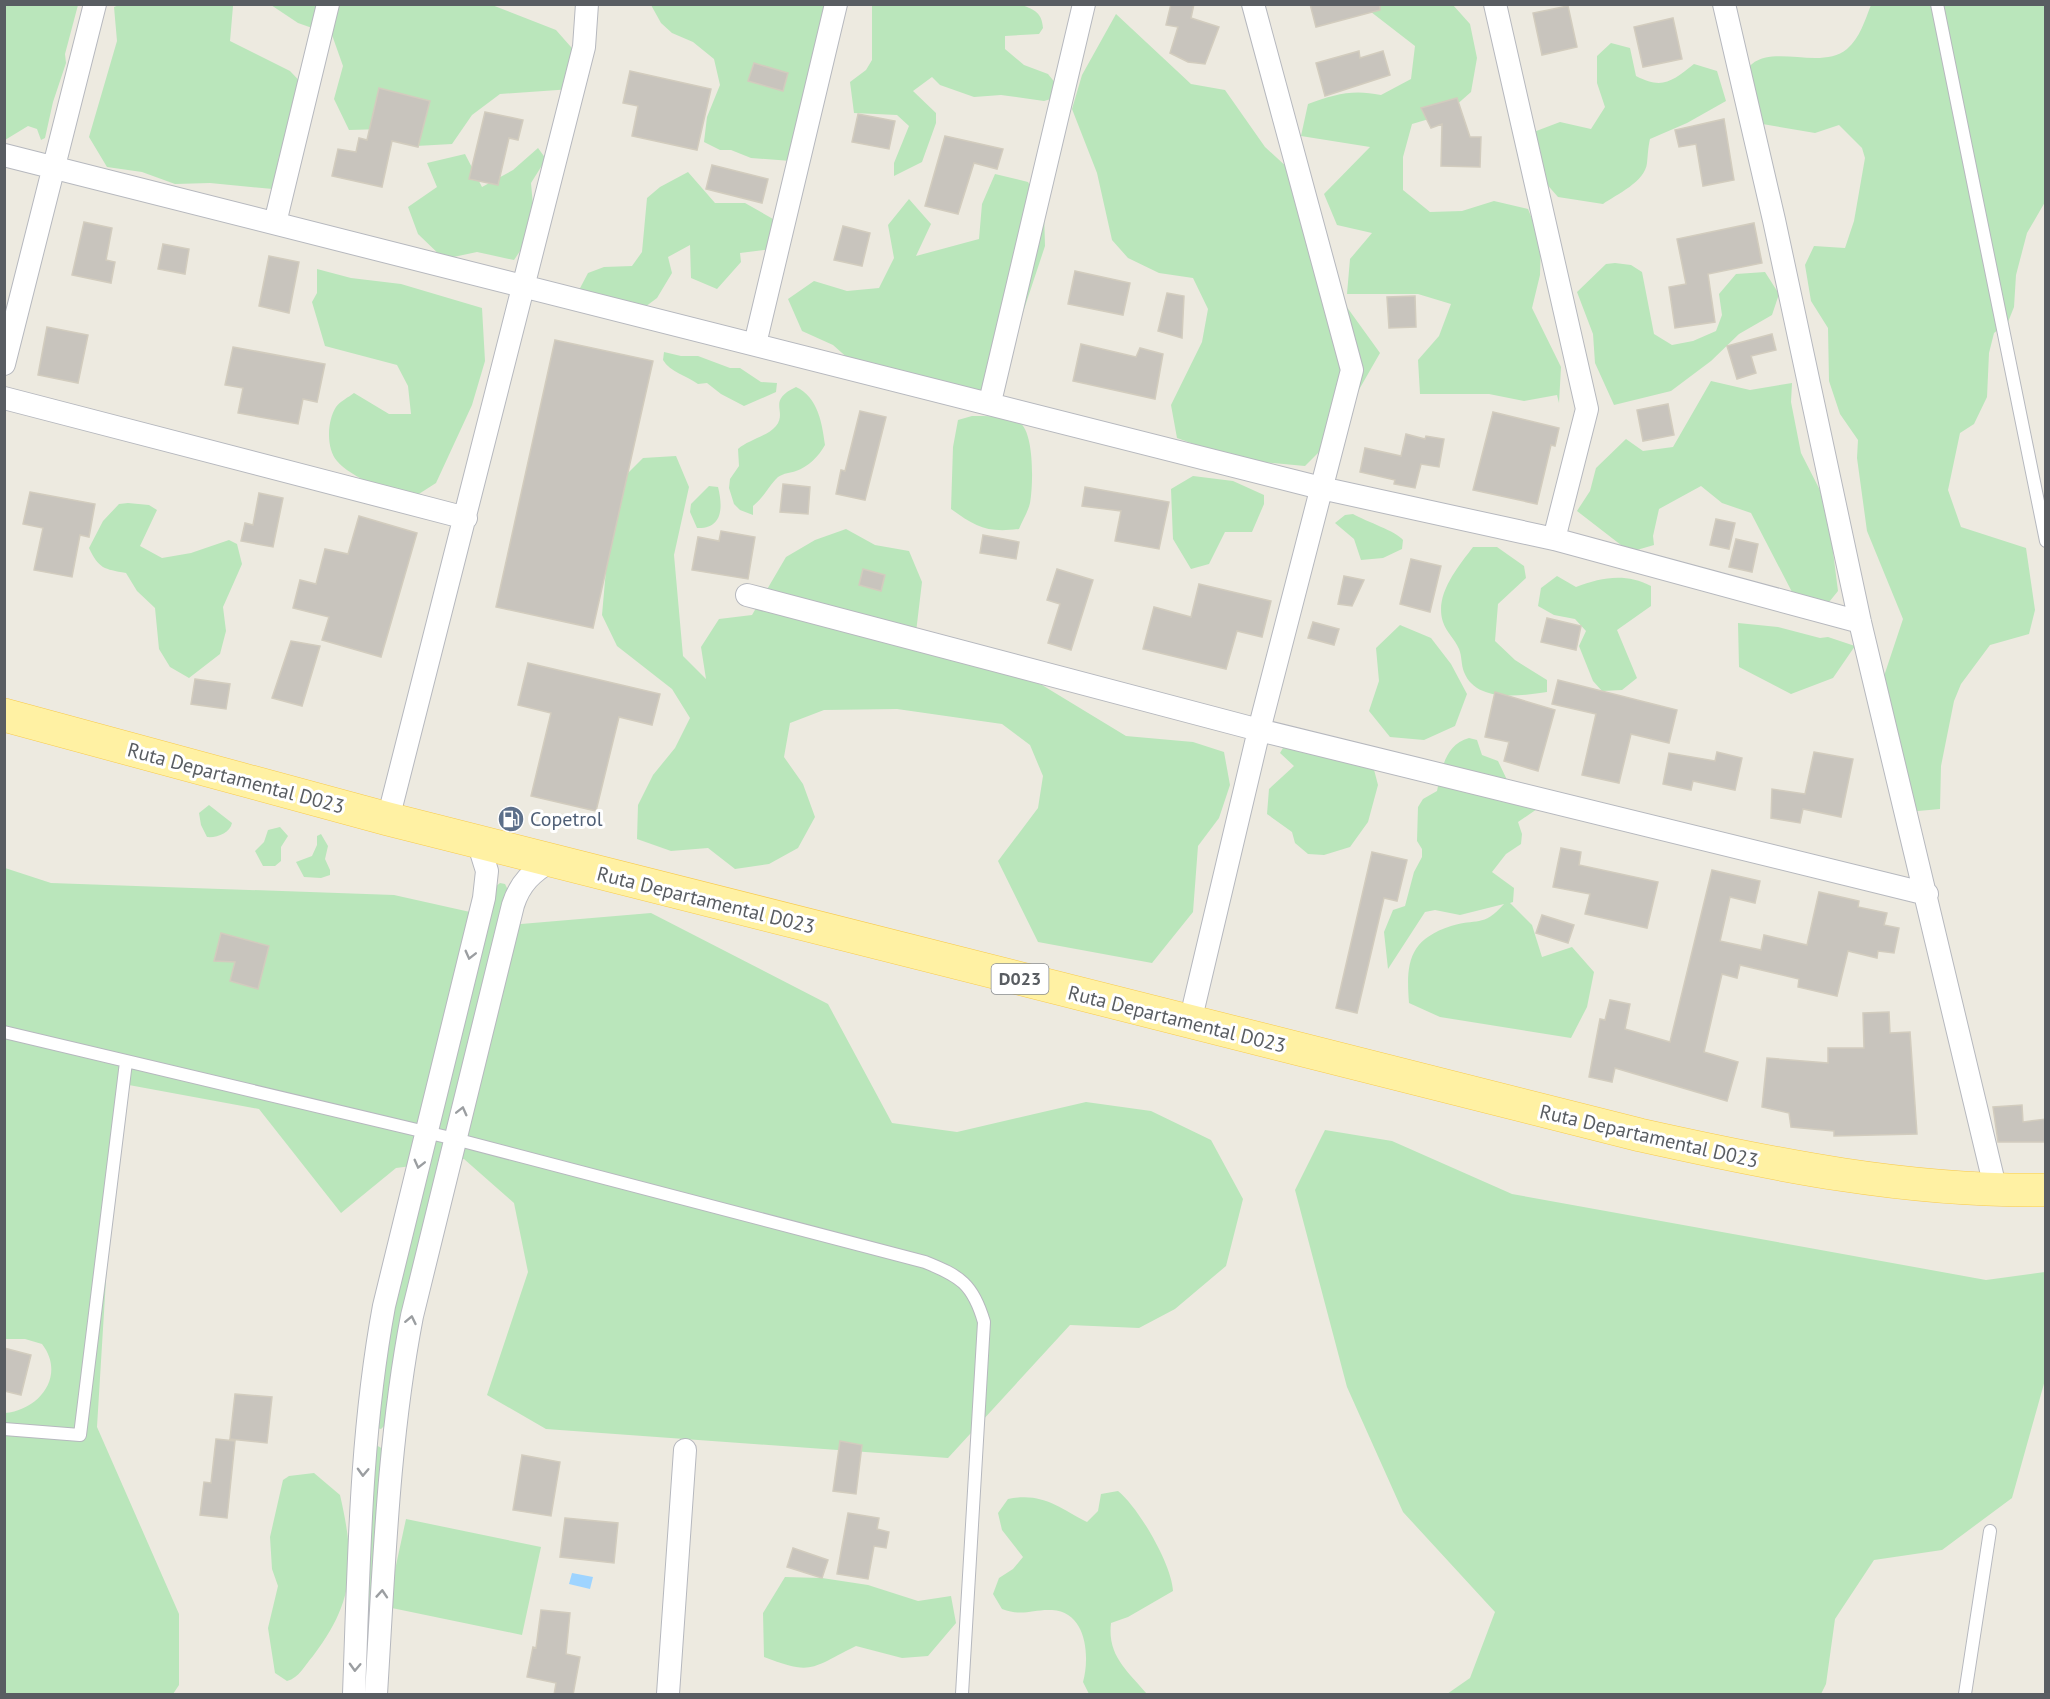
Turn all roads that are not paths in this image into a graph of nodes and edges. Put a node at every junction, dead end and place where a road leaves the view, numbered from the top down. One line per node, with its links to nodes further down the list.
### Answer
1 (95, 4): 11 (street)
2 (328, 4): 12 (street)
3 (587, 4): 13 (street)
4 (836, 4): 14 (street)
5 (1084, 4): 17 (street)
6 (1253, 4): 18 (street)
7 (1495, 4): 20 (street)
8 (1724, 4): 23 (street)
9 (1937, 4): 21 (lane)
10 (4, 155): 11 (street)
11 (54, 168): 12 (street); 15 (street)
12 (275, 223): 13 (street)
13 (525, 286): 14 (street); 19 (street)
14 (755, 344): 17 (street)
15 (4, 364)
16 (4, 398): 19 (street)
17 (990, 402): 18 (street)
18 (1321, 488): 20 (street); 25 (street)
19 (466, 518): 26 (street)
20 (1554, 539): 23 (street)
21 (2046, 541)
22 (747, 596): 25 (street)
23 (1860, 622): 29 (street)
24 (4, 715): 26 (main road, Ruta Departamental D023 / D023)
25 (1259, 730): 29 (street); 30 (street)
26 (388, 819): 27 (main road, Ruta Departamental D023 / D023)
27 (478, 842): 28 (main road, Ruta Departamental D023 / D023); 33 (street, one-way to 33)
28 (552, 860): 30 (main road, Ruta Departamental D023 / D023); 34 (street, one-way to 28)
29 (1927, 894): 36 (street)
30 (1190, 1022): 36 (main road, Ruta Departamental D023 / D023)
31 (4, 1032): 32 (lane)
32 (126, 1062): 33 (lane); 37 (lane)
33 (426, 1133): 34 (lane); 38 (street, one-way to 38)
34 (455, 1139): 39 (street, one-way to 34); 45 (lane)
35 (2046, 1190): 36 (main road, Ruta Departamental D023 / D023)
36 (1996, 1191)
37 (4, 1429)
38 (365, 1436): 39 (lane); 42 (street, one-way to 42)
39 (393, 1438): 43 (street, one-way to 39)
40 (685, 1450): 44 (street)
41 (1990, 1531): 46 (lane)
42 (354, 1695)
43 (376, 1695)
44 (668, 1695)
45 (962, 1695)
46 (1965, 1695)

